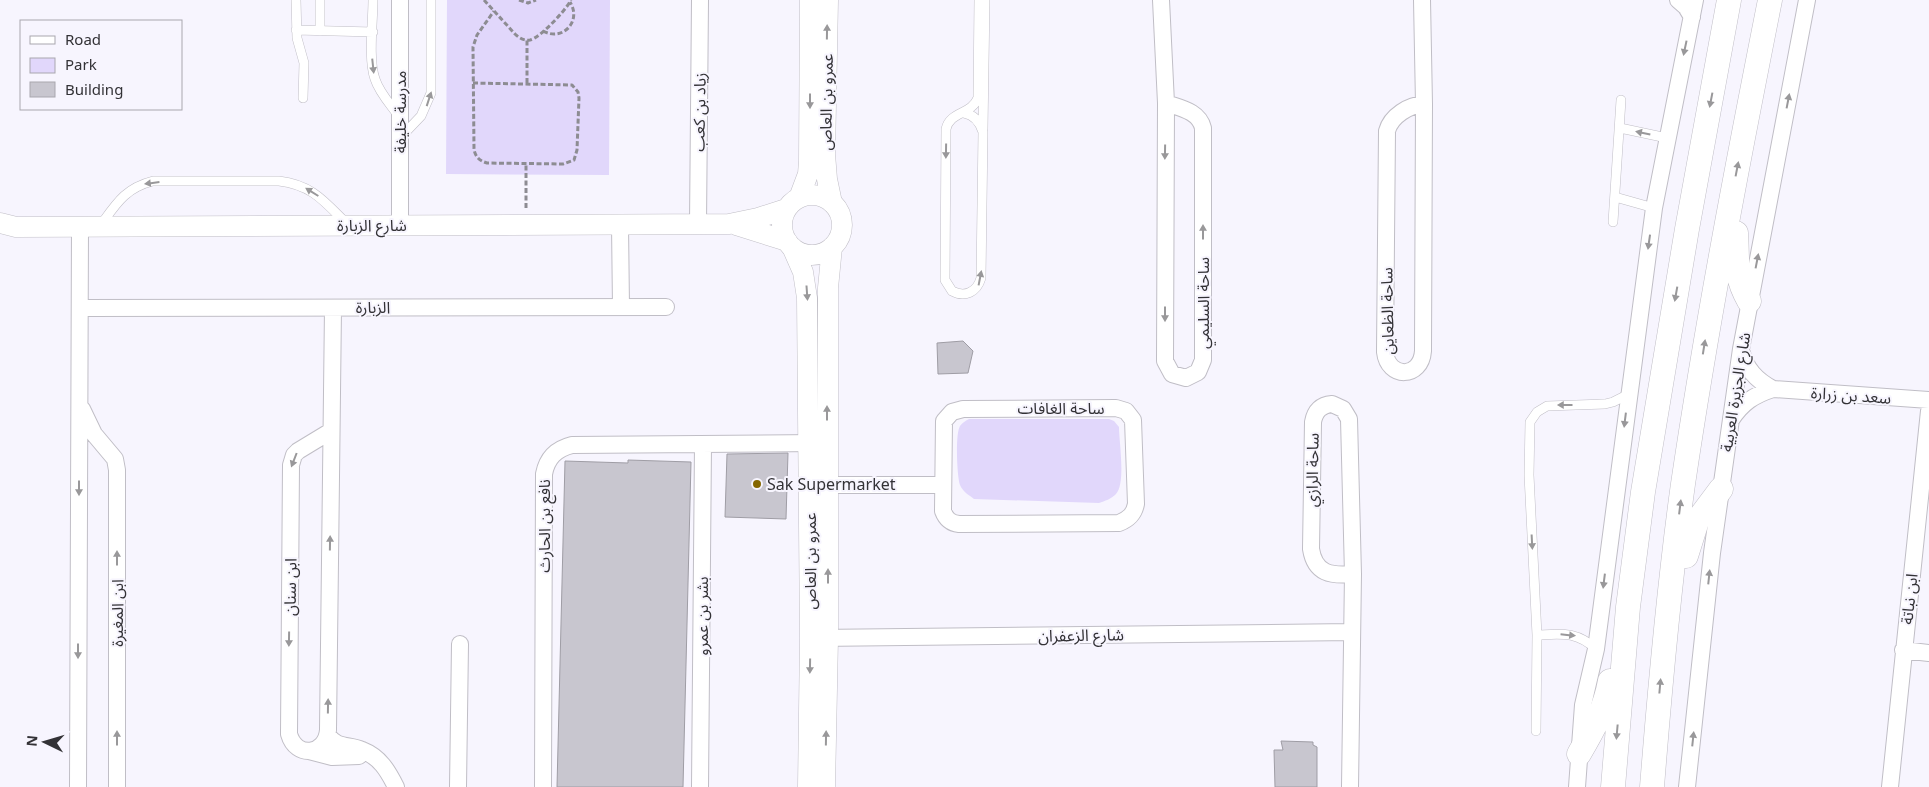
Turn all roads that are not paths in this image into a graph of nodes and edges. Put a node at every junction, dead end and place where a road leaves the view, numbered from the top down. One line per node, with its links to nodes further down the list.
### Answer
1 (296, 0): 19 (lane)
2 (320, 0): 20 (lane)
3 (372, 0): 21 (lane)
4 (400, 0): 27 (street, مدرسة خليفة)
5 (431, 0): 30 (lane, one-way to 5)
6 (700, 0): 38 (street, زياد بن كعب)
7 (810, 0): 35 (street, عمرو بن العاص, one-way to 35)
8 (828, 0): 34 (street, عمرو بن العاص, one-way to 8)
9 (979, 0): 26 (lane)
10 (986, 0): 29 (lane)
11 (1160, 0): 24 (street, ساحة السليمي)
12 (1422, 0): 25 (street, ساحة الظعاين)
13 (1678, 0): 18 (street)
14 (1695, 0): 18 (street)
15 (1729, 0): 69 (main road, one-way to 69)
16 (1770, 0): 33 (main road, one-way to 16)
17 (1807, 0): 47 (street, شارع الجزيرة العربية, one-way to 17)
18 (1692, 17): 31 (street, one-way to 31)
19 (296, 30): 20 (lane); 22 (lane)
20 (320, 31): 21 (lane)
21 (373, 32): 27 (lane, one-way to 27)
22 (303, 98)
23 (1621, 100): 28 (lane)
24 (1166, 103): 24 (street, ساحة السليمي, one-way to 24)
25 (1424, 104): 25 (street, ساحة الظعاين)
26 (964, 113): 29 (lane); 29 (lane, one-way to 29)
27 (400, 118): 30 (street, مدرسة خليفة)
28 (1620, 128): 31 (lane, one-way to 28); 32 (lane)
29 (983, 132)
30 (400, 138): 41 (street, مدرسة خليفة)
31 (1666, 138): 36 (street)
32 (1615, 197): 36 (lane); 37 (lane)
33 (1730, 201): 47 (main road); 68 (main road, one-way to 33)
34 (832, 203): 35 (street); 46 (street)
35 (793, 204): 39 (street, شارع الزبارة); 45 (street)
36 (1654, 208): 54 (street, one-way to 54)
37 (1613, 222)
38 (698, 224): 39 (street, شارع الزبارة); 42 (street, شارع الزبارة)
39 (729, 224): 45 (street, شارع الزبارة)
40 (348, 225): 41 (street, شارع الزبارة); 43 (street, شارع الزبارة); 43 (lane, one-way to 43)
41 (400, 225): 42 (street, شارع الزبارة)
42 (620, 225): 48 (street)
43 (90, 226): 44 (street, شارع الزبارة); 50 (street, ابن المغيرة)
44 (5, 227)
45 (790, 244): 46 (street); 61 (street, عمرو بن العاص, one-way to 61)
46 (832, 247): 61 (street, عمرو بن العاص, one-way to 46)
47 (1749, 301): 52 (street, شارع الجزيرة العربية)
48 (621, 307): 49 (street, الزبارة); 51 (street, الزبارة)
49 (666, 307)
50 (80, 308): 51 (street, الزبارة); 56 (street, ابن المغيرة)
51 (333, 308): 59 (street)
52 (1740, 349): 53 (street, سعد بن زرارة); 58 (street, شارع الجزيرة العربية)
53 (1773, 389): 55 (street, سعد بن زرارة); 58 (street, سعد بن زرارة)
54 (1629, 394): 71 (lane, one-way to 71); 74 (street, one-way to 74)
55 (1929, 400)
56 (80, 404): 60 (street, ابن المغيرة); 63 (street, ابن المغيرة)
57 (1929, 411): 75 (street, ابن نباتة)
58 (1730, 422): 66 (street, شارع الجزيرة العربية)
59 (331, 430): 78 (street, one-way to 59); 79 (street, ابن سنان, one-way to 79)
60 (102, 443): 63 (street); 83 (street, ابن المغيرة, one-way to 60)
61 (818, 443): 62 (street, نافع بن الحارث); 64 (street, عمرو بن العاص)
62 (703, 444): 86 (street, نافع بن الحارث); 87 (street, بشر بن عمرو)
63 (79, 451): 82 (street, ابن المغيرة, one-way to 82)
64 (819, 485): 65 (street); 72 (street, عمرو بن العاص)
65 (943, 485): 65 (street, ساحة الغافات)
66 (1720, 489): 68 (main road); 94 (street, شارع الجزيرة العربية, one-way to 66)
67 (1353, 574): 67 (street, ساحة الرازي); 70 (street, ساحة الرازي)
68 (1669, 599): 93 (main road, one-way to 68)
69 (1628, 607): 81 (main road); 92 (main road, one-way to 92)
70 (1352, 632): 72 (street, شارع الزعفران); 90 (street, ساحة الرازي)
71 (1537, 635): 74 (lane, one-way to 74); 77 (lane)
72 (819, 638): 88 (street, عمرو بن العاص, one-way to 88); 89 (street, عمرو بن العاص, one-way to 72)
73 (460, 644): 85 (street)
74 (1596, 650): 81 (street)
75 (1903, 650): 76 (street); 95 (street, ابن نباتة)
76 (1929, 653)
77 (1536, 731)
78 (328, 735): 79 (street); 80 (street)
79 (309, 751): 80 (street, ابن سنان)
80 (368, 754): 84 (street)
81 (1579, 754): 91 (street)
82 (78, 787)
83 (117, 787)
84 (396, 787)
85 (458, 787)
86 (543, 787)
87 (700, 787)
88 (808, 787)
89 (825, 787)
90 (1350, 787)
91 (1577, 787)
92 (1613, 787)
93 (1652, 787)
94 (1688, 787)
95 (1890, 787)

